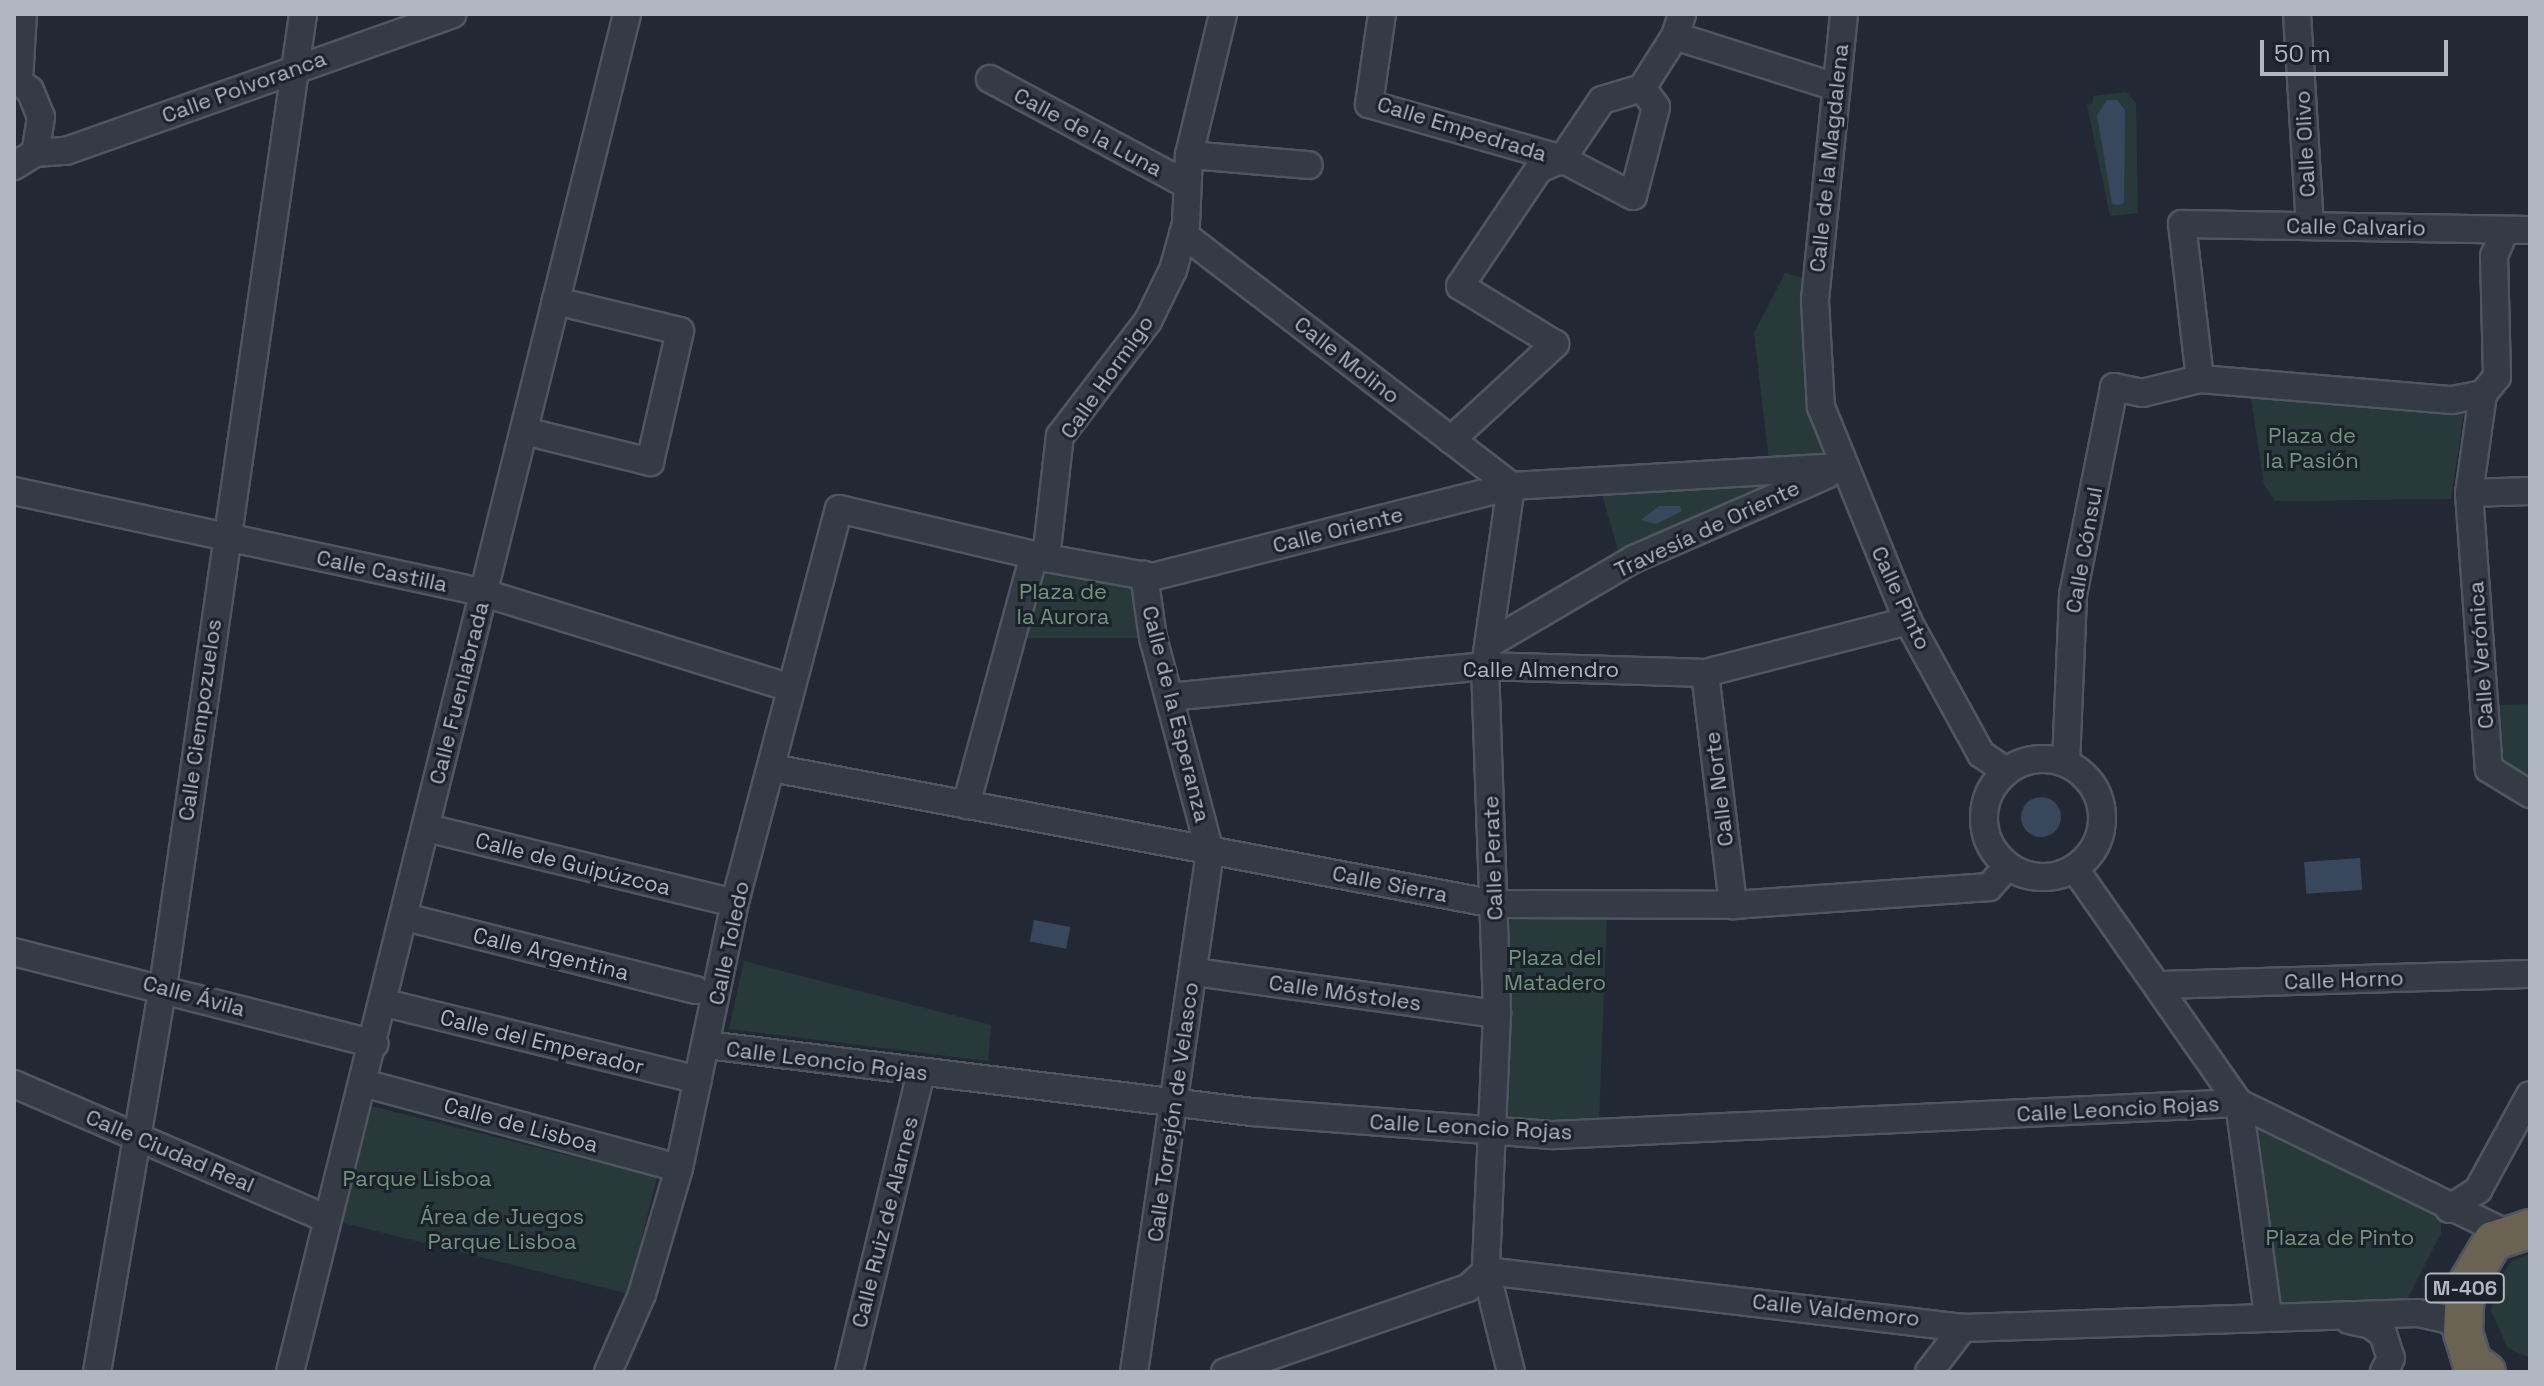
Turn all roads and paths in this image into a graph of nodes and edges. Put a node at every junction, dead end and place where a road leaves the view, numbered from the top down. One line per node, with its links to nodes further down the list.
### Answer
1 (23, 14): 12 (street)
2 (303, 14): 10 (street, Calle Ciempozuelos)
3 (452, 14): 10 (street, Calle Polvoranca)
4 (627, 14): 23 (street, Calle Fuenlabrada)
5 (1223, 14): 15 (street, Calle Hormigo)
6 (1382, 14): 17 (street, Calle Empedrada)
7 (1844, 14): 13 (street, Calle de la Magdalena)
8 (2297, 14): 20 (street, Calle Olivo)
9 (1679, 25): 13 (street); 14 (street)
10 (298, 67): 16 (street, Calle Polvoranca); 35 (street, Calle Ciempozuelos)
11 (990, 79): 19 (street, Calle de la Luna)
12 (17, 80): 16 (street)
13 (1836, 87): 26 (street, Calle de la Magdalena)
14 (1642, 88): 17 (street); 17 (street, Calle Empedrada)
15 (1189, 155): 18 (street); 19 (street, Calle Hormigo)
16 (25, 159)
17 (1562, 159): 28 (street)
18 (1309, 165)
19 (1186, 184): 22 (street, Calle Hormigo)
20 (2310, 226): 21 (street, Calle Calvario); 24 (street, Calle Calvario)
21 (2517, 230): 25 (street)
22 (1183, 234): 28 (street, Calle Molino); 36 (street, Calle Hormigo)
23 (556, 301): 27 (street, Calle Fuenlabrada); 27 (street)
24 (2200, 379): 25 (street); 44 (street, Calle Cónsul)
25 (2483, 394): 33 (street)
26 (1821, 407): 29 (street, Calle Pinto)
27 (524, 431): 38 (street, Calle Fuenlabrada)
28 (1451, 440): 30 (street, Calle Molino)
29 (1844, 467): 30 (street, Calle Oriente); 39 (street, Calle Pinto); 40 (street, Travesía de Oriente)
30 (1511, 486): 37 (street, Calle Oriente); 40 (street, Calle Perate)
31 (14, 491): 35 (street, Calle Castilla)
32 (2530, 491): 33 (street)
33 (2469, 493): 47 (street, Calle Verónica)
34 (839, 509): 36 (street, Calle Oriente); 42 (street, Calle Toledo)
35 (225, 537): 38 (street, Calle Castilla); 61 (street, Calle Ciempozuelos)
36 (1040, 557): 37 (street, Calle Oriente); 48 (street, Calle Hormigo)
37 (1144, 575): 43 (street, Calle de la Esperanza)
38 (484, 593): 42 (street, Calle Castilla); 49 (street, Calle Fuenlabrada)
39 (1908, 621): 41 (street, Calle Almendro); 46 (street, Calle Pinto)
40 (1487, 655): 41 (street, Calle Almendro); 43 (street, Calle Almendro); 54 (street, Calle Perate)
41 (1705, 673): 55 (street, Calle Norte)
42 (790, 688): 45 (street, Calle Toledo)
43 (1169, 697): 50 (street, Calle de la Esperanza)
44 (2066, 763): 46 (street); 52 (street)
45 (772, 768): 48 (street, Calle Sierra); 66 (street, Calle Toledo)
46 (2006, 771): 51 (street)
47 (2530, 794)
48 (966, 805): 50 (street, Calle Sierra)
49 (427, 828): 53 (street, Calle de Guipúzcoa); 56 (street, Calle Fuenlabrada)
50 (1210, 852): 54 (street, Calle Sierra); 58 (street, Calle Torrejón de Velasco)
51 (2008, 866): 52 (street); 55 (street, Calle Sierra)
52 (2075, 869): 60 (street)
53 (719, 899)
54 (1495, 904): 55 (street, Calle Sierra); 64 (street, Calle Perate)
55 (1733, 905)
56 (405, 917): 62 (street, Calle Argentina); 63 (street, Calle Fuenlabrada)
57 (14, 952): 61 (street, Calle Ávila)
58 (1194, 972): 64 (street, Calle Móstoles); 72 (street, Calle Torrejón de Velasco)
59 (2530, 974): 60 (street, Calle Horno)
60 (2158, 985): 73 (street)
61 (163, 987): 65 (street, Calle Ávila); 75 (street, Calle Ciempozuelos)
62 (696, 990)
63 (385, 1003): 65 (street, Calle Fuenlabrada); 68 (street, Calle del Emperador)
64 (1497, 1014): 74 (street, Calle Perate)
65 (374, 1044): 69 (street, Calle Fuenlabrada)
66 (707, 1045): 67 (street, Calle Leoncio Rojas); 68 (street, Calle Toledo)
67 (921, 1073): 72 (street, Calle Leoncio Rojas); 88 (street, Calle Ruiz de Alarnes)
68 (698, 1080): 76 (street, Calle Toledo)
69 (363, 1083): 76 (street, Calle de Lisboa); 78 (street, Calle Fuenlabrada)
70 (14, 1084): 75 (street, Calle Ciudad Real)
71 (2530, 1095): 77 (street)
72 (1177, 1103): 74 (street, Calle Leoncio Rojas); 89 (street, Calle Torrejón de Velasco)
73 (2239, 1103): 74 (street, Calle Leoncio Rojas); 77 (street); 81 (street)
74 (1495, 1132): 80 (street, Calle Perate)
75 (136, 1135): 78 (street, Calle Ciudad Real); 85 (street, Calle Ciempozuelos)
76 (679, 1168): 87 (street, Calle Toledo)
77 (2449, 1209): 79 (street)
78 (325, 1218): 86 (street, Calle Fuenlabrada)
79 (2520, 1226): 84 (highway, M-406)
80 (1486, 1271): 83 (street, Calle Valdemoro); 90 (street); 91 (street, Calle Perate)
81 (2268, 1315): 82 (street, Calle Valdemoro); 83 (street, Calle Valdemoro)
82 (2338, 1318): 84 (street, Calle Valdemoro); 93 (street)
83 (1963, 1328): 92 (street)
84 (2473, 1360)
85 (97, 1372)
86 (290, 1372)
87 (608, 1372)
88 (849, 1372)
89 (1134, 1372)
90 (1225, 1372)
91 (1511, 1372)
92 (1929, 1372)
93 (2384, 1372)

